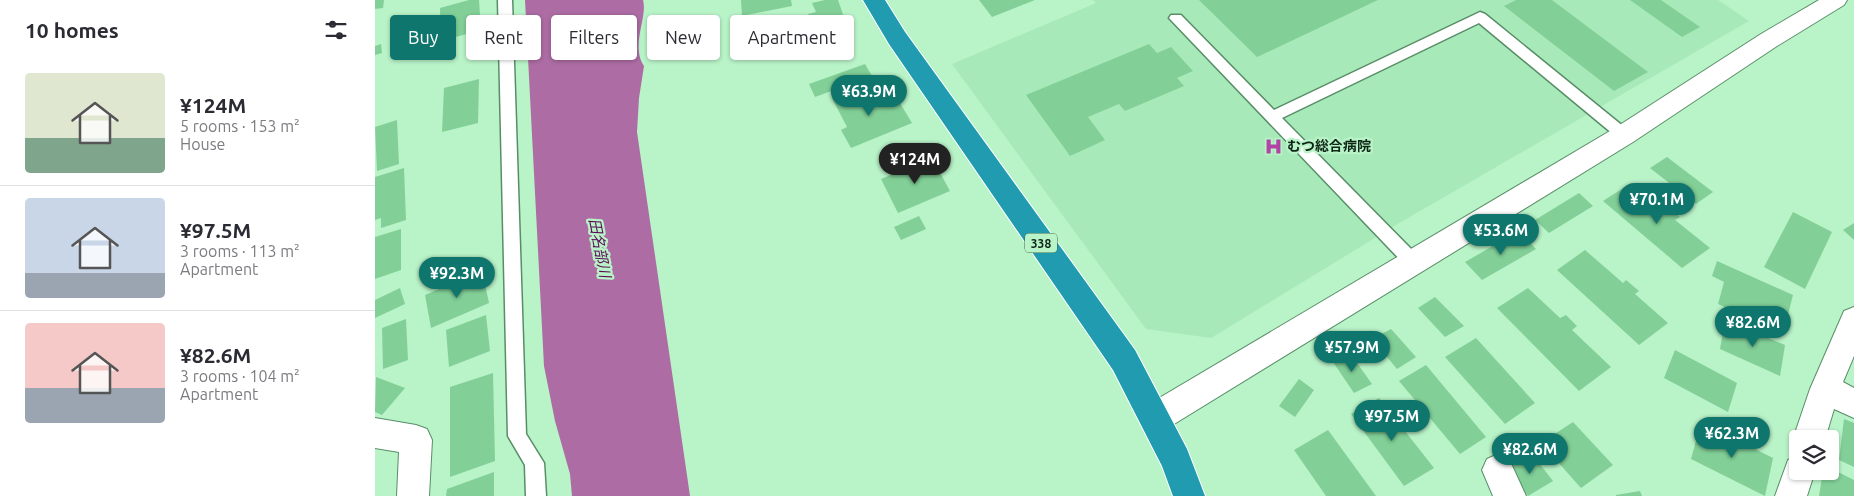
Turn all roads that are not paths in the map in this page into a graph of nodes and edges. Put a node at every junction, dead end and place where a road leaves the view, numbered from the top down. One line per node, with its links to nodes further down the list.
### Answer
1 (505, 0): 16 (lane)
2 (874, 0): 11 (highway, 338)
3 (1836, 0): 6 (street)
4 (1176, 18): 5 (lane)
5 (1272, 117): 6 (lane); 7 (lane)
6 (1624, 135): 7 (street)
7 (1415, 263): 11 (street)
8 (1854, 320): 9 (street)
9 (1825, 389): 10 (street); 12 (street)
10 (1854, 403)
11 (1155, 418): 17 (highway, 338)
12 (1812, 430)
13 (375, 433): 15 (street)
14 (1796, 480): 18 (street)
15 (413, 496)
16 (536, 496)
17 (1189, 496)
18 (1791, 496)

